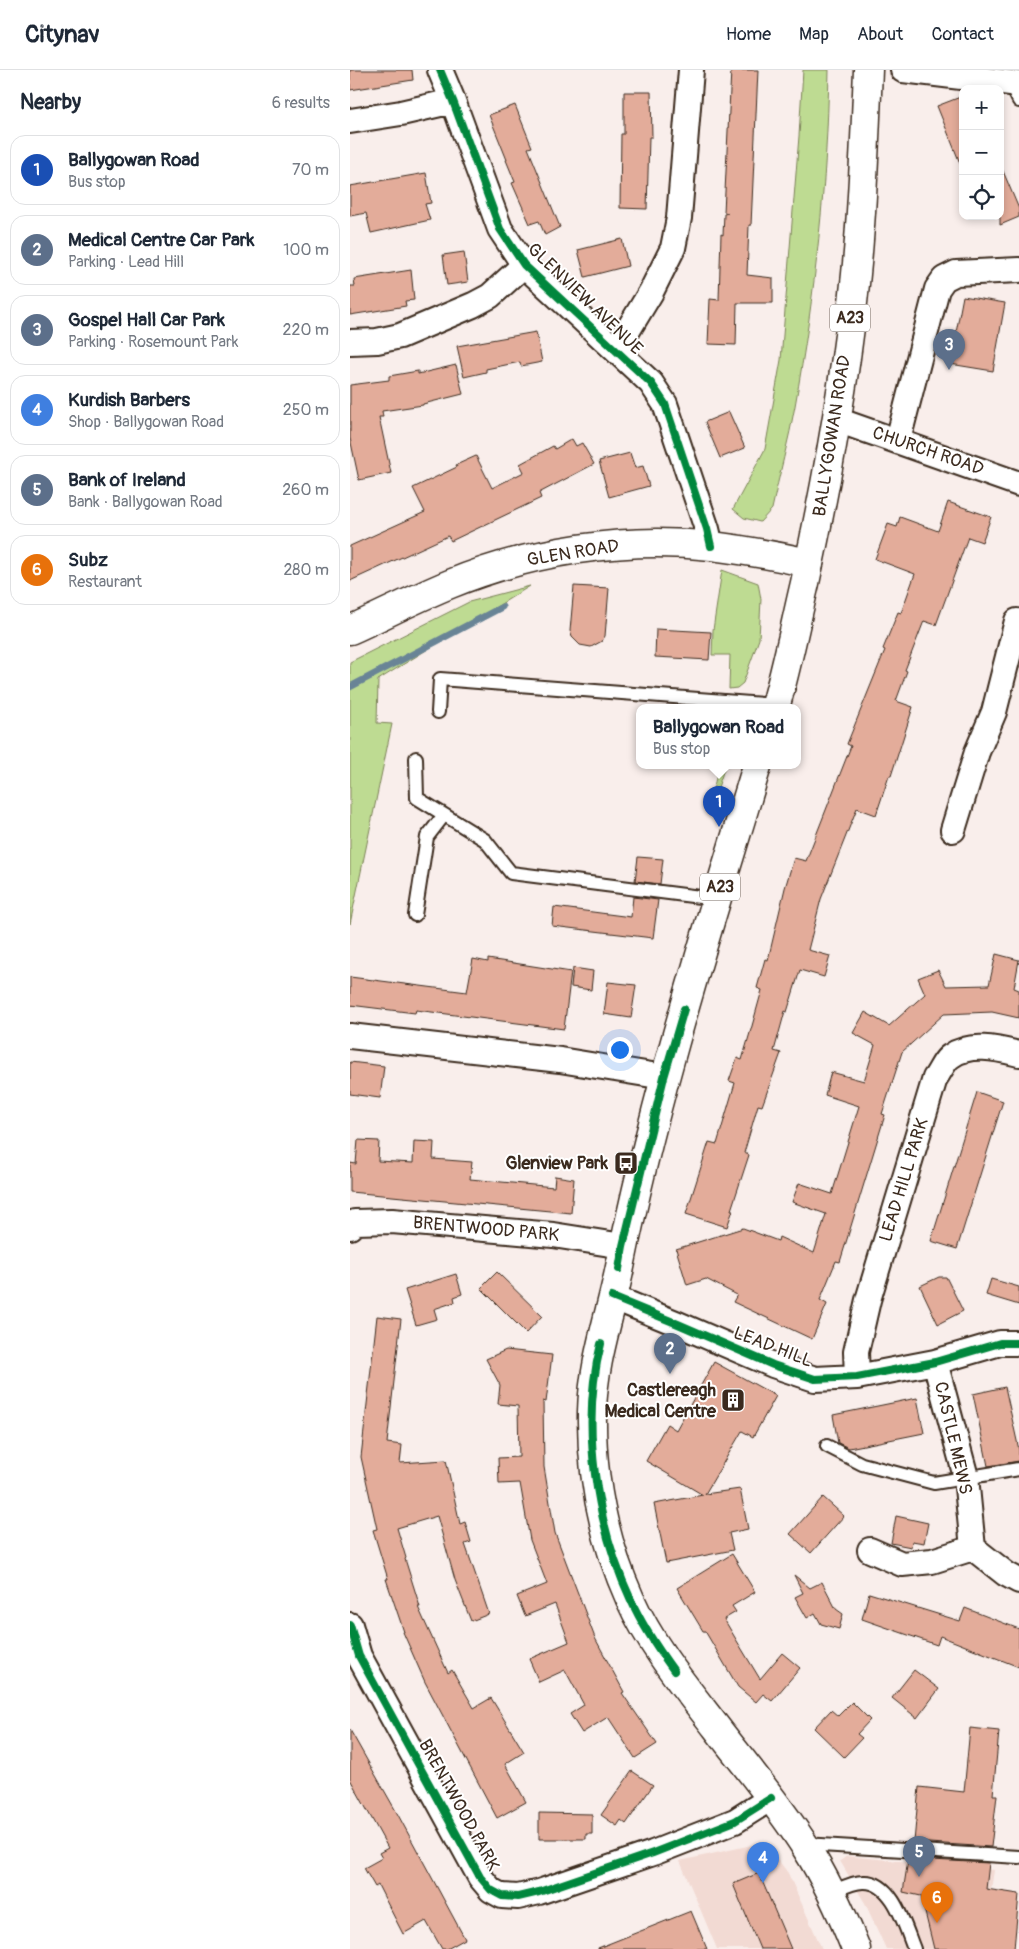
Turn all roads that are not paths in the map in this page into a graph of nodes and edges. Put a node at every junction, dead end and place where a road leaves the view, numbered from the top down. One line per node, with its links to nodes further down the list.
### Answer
1 (440, 70): 6 (street, GLENVIEW AVENUE)
2 (691, 70): 11 (street)
3 (868, 70): 12 (main road, BALLYGOWAN ROAD / A23)
4 (903, 70): 5 (street)
5 (1016, 89)
6 (453, 101): 7 (street); 8 (street, GLENVIEW AVENUE)
7 (350, 121)
8 (524, 264): 10 (street); 11 (street, GLENVIEW AVENUE)
9 (1019, 270): 13 (street)
10 (350, 342)
11 (616, 350): 15 (street, GLENVIEW AVENUE)
12 (837, 420): 13 (street, CHURCH ROAD); 16 (main road, BALLYGOWAN ROAD / A23)
13 (898, 440): 14 (street, CHURCH ROAD)
14 (1019, 484)
15 (711, 546): 16 (main road, GLEN ROAD); 18 (main road, GLEN ROAD)
16 (809, 563): 20 (main road, BALLYGOWAN ROAD / A23)
17 (1018, 621): 25 (street)
18 (350, 630)
19 (750, 704): 21 (lane)
20 (775, 704)
21 (438, 712)
22 (416, 758): 24 (lane)
23 (756, 769): 26 (main road, A23)
24 (444, 815): 26 (lane); 27 (lane)
25 (953, 830)
26 (716, 899): 30 (main road, A23)
27 (415, 915)
28 (350, 1036): 30 (street)
29 (1019, 1054): 36 (street, LEAD HILL PARK)
30 (664, 1077): 32 (main road, A23)
31 (350, 1227): 32 (street, BRENTWOOD PARK)
32 (623, 1246): 33 (main road, A23)
33 (612, 1297): 36 (street, LEAD HILL); 44 (main road, A23)
34 (1019, 1343): 35 (street, LEAD HILL)
35 (935, 1362): 36 (street, LEAD HILL); 39 (street, CASTLE MEWS)
36 (856, 1377)
37 (826, 1446): 39 (lane)
38 (1019, 1469): 39 (lane)
39 (966, 1477): 40 (street, CASTLE MEWS)
40 (973, 1548): 41 (street); 42 (street)
41 (870, 1550)
42 (1019, 1580)
43 (350, 1625): 44 (street, BRENTWOOD PARK)
44 (771, 1798): 45 (main road, A23)
45 (804, 1844): 46 (lane); 47 (main road, A23)
46 (1019, 1857)
47 (830, 1894): 48 (main road, A23); 49 (lane)
48 (855, 1948)
49 (914, 1949)

